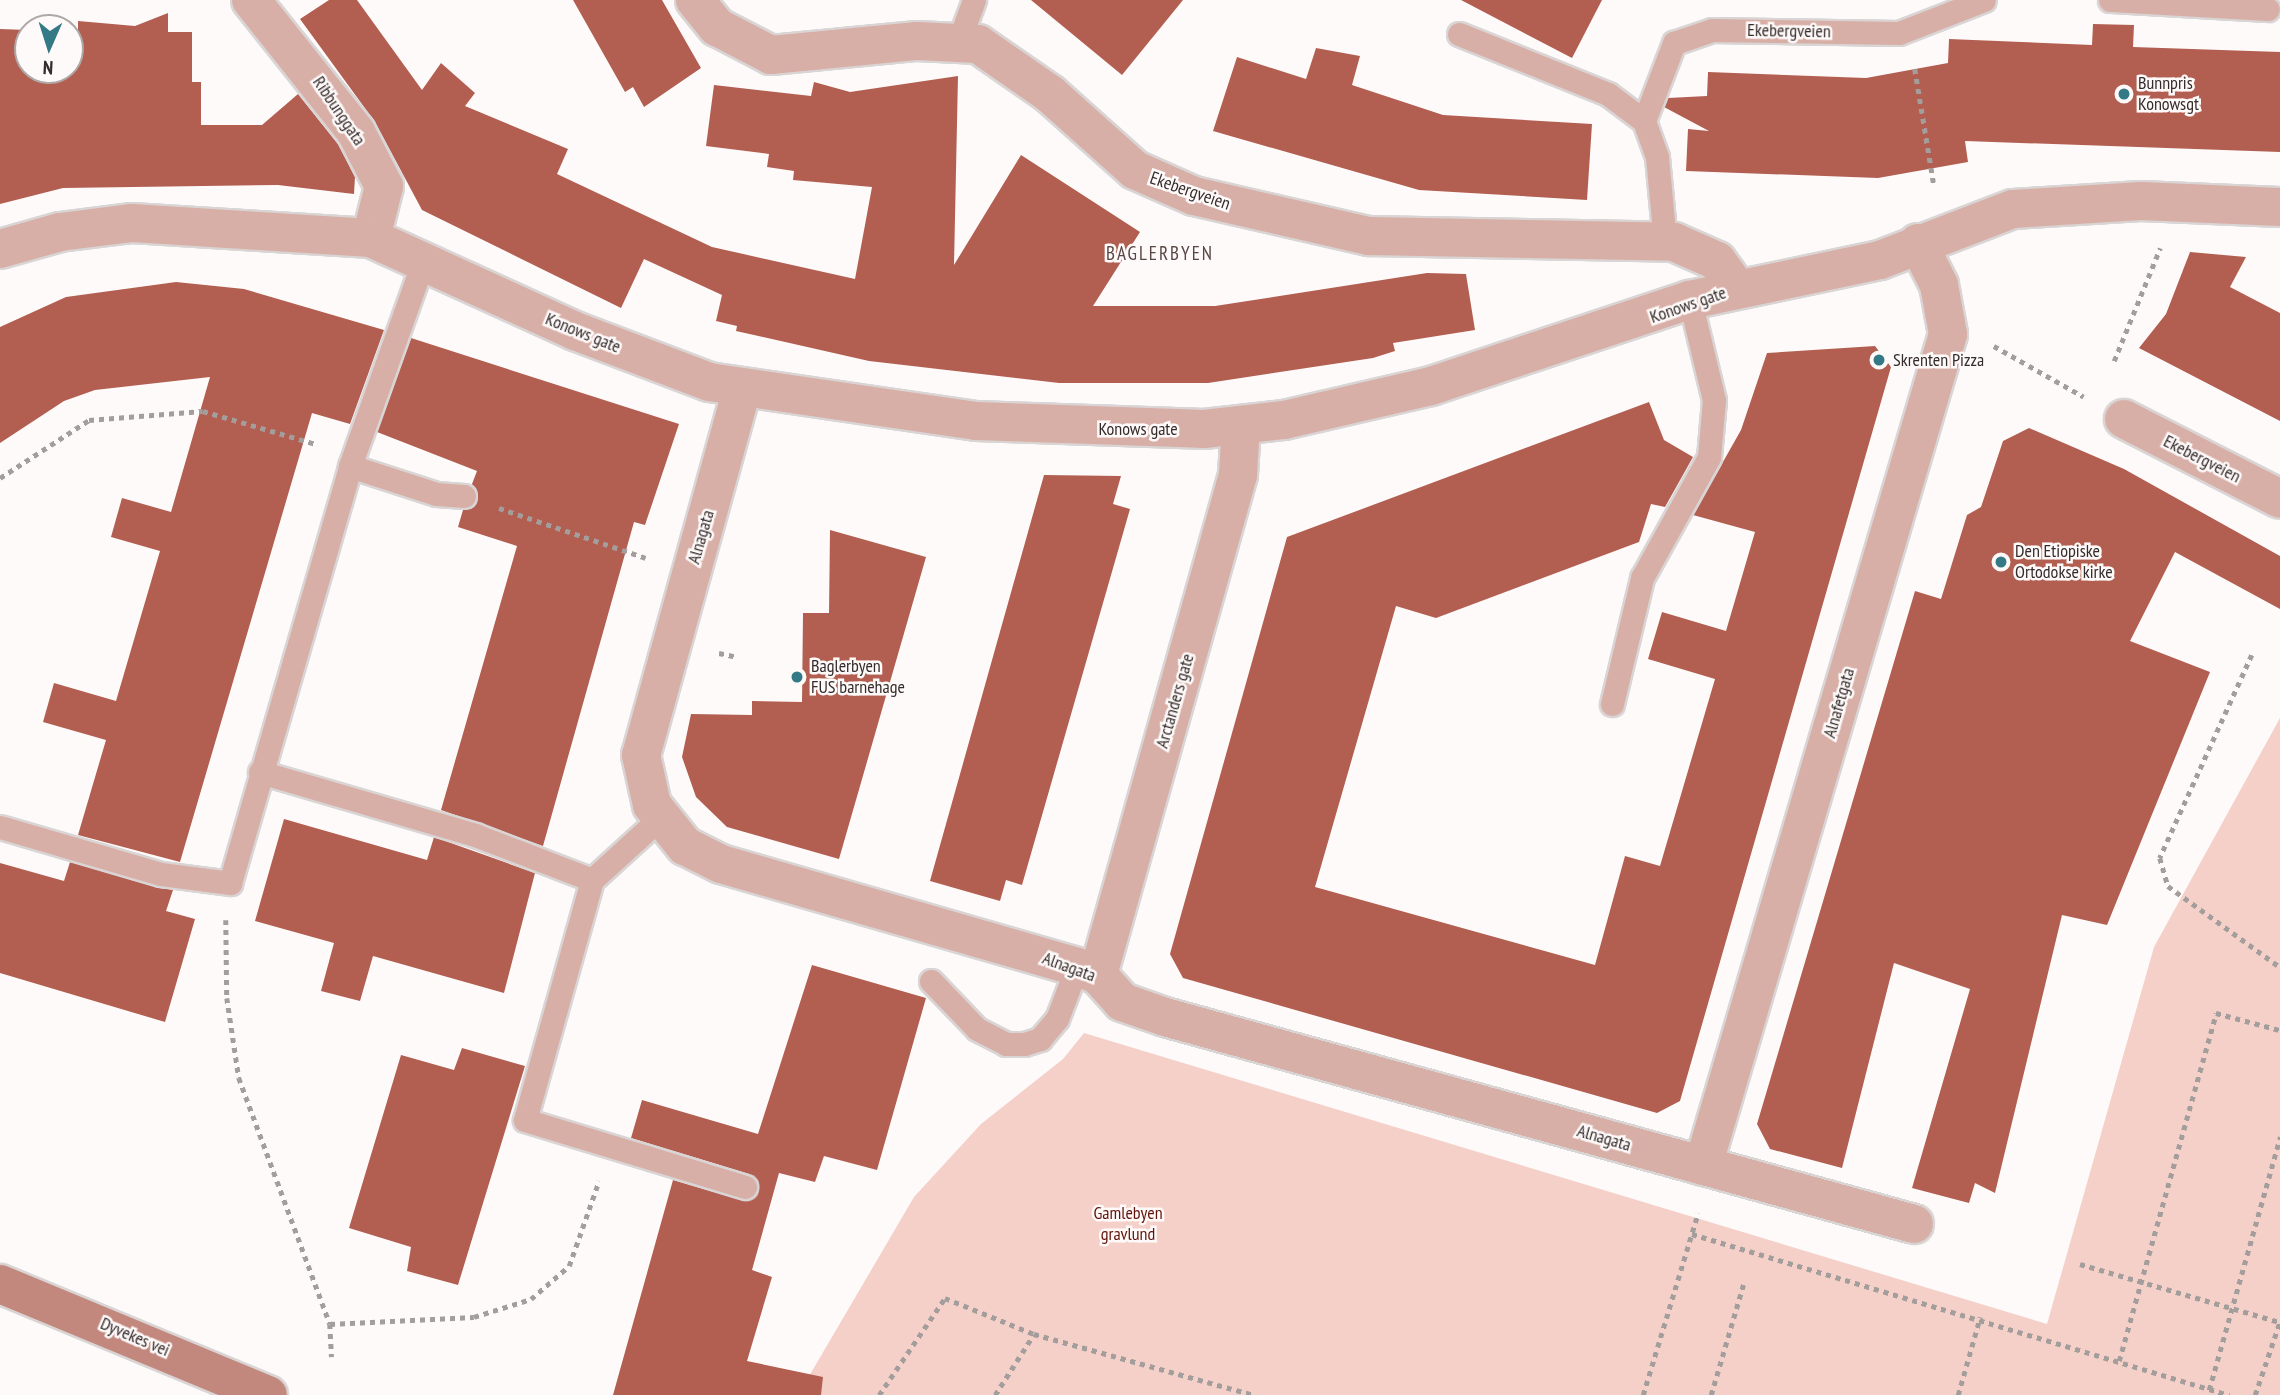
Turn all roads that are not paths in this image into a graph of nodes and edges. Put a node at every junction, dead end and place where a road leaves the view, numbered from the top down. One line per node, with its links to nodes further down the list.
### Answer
1 (251, 0): 11 (street, Ribbunggata)
2 (695, 0): 8 (street, Ekebergveien)
3 (974, 0): 8 (lane)
4 (1984, 0): 9 (lane, Ekebergveien)
5 (2110, 0): 6 (lane)
6 (2268, 9)
7 (1459, 34): 9 (lane)
8 (960, 38): 12 (street, Ekebergveien)
9 (1644, 121): 12 (lane)
10 (2280, 207): 13 (street, Konows gate)
11 (371, 238): 14 (street, Konows gate); 15 (street, Konows gate)
12 (1665, 241): 16 (street, Ekebergveien)
13 (1918, 243): 16 (street, Konows gate); 31 (street, Alnafetgata)
14 (0, 249)
15 (424, 259): 18 (street, Konows gate); 21 (lane)
16 (1737, 289): 17 (street, Konows gate)
17 (1690, 300): 20 (street, Konows gate); 24 (lane)
18 (742, 388): 20 (street, Konows gate); 26 (street, Alnagata)
19 (2124, 419): 23 (street, Ekebergveien)
20 (1241, 425): 29 (street, Arctanders gate)
21 (352, 461): 22 (lane); 25 (lane)
22 (464, 496)
23 (2280, 499)
24 (1612, 704)
25 (260, 772): 27 (lane); 28 (lane)
26 (659, 819): 28 (lane); 29 (street, Alnagata)
27 (0, 827)
28 (592, 880): 32 (lane)
29 (1088, 971): 30 (lane); 31 (street, Alnagata)
30 (932, 981)
31 (1708, 1167): 33 (street, Alnagata)
32 (745, 1187)
33 (1914, 1224)
34 (0, 1283): 35 (street, Dyvekes vei)
35 (268, 1395)

